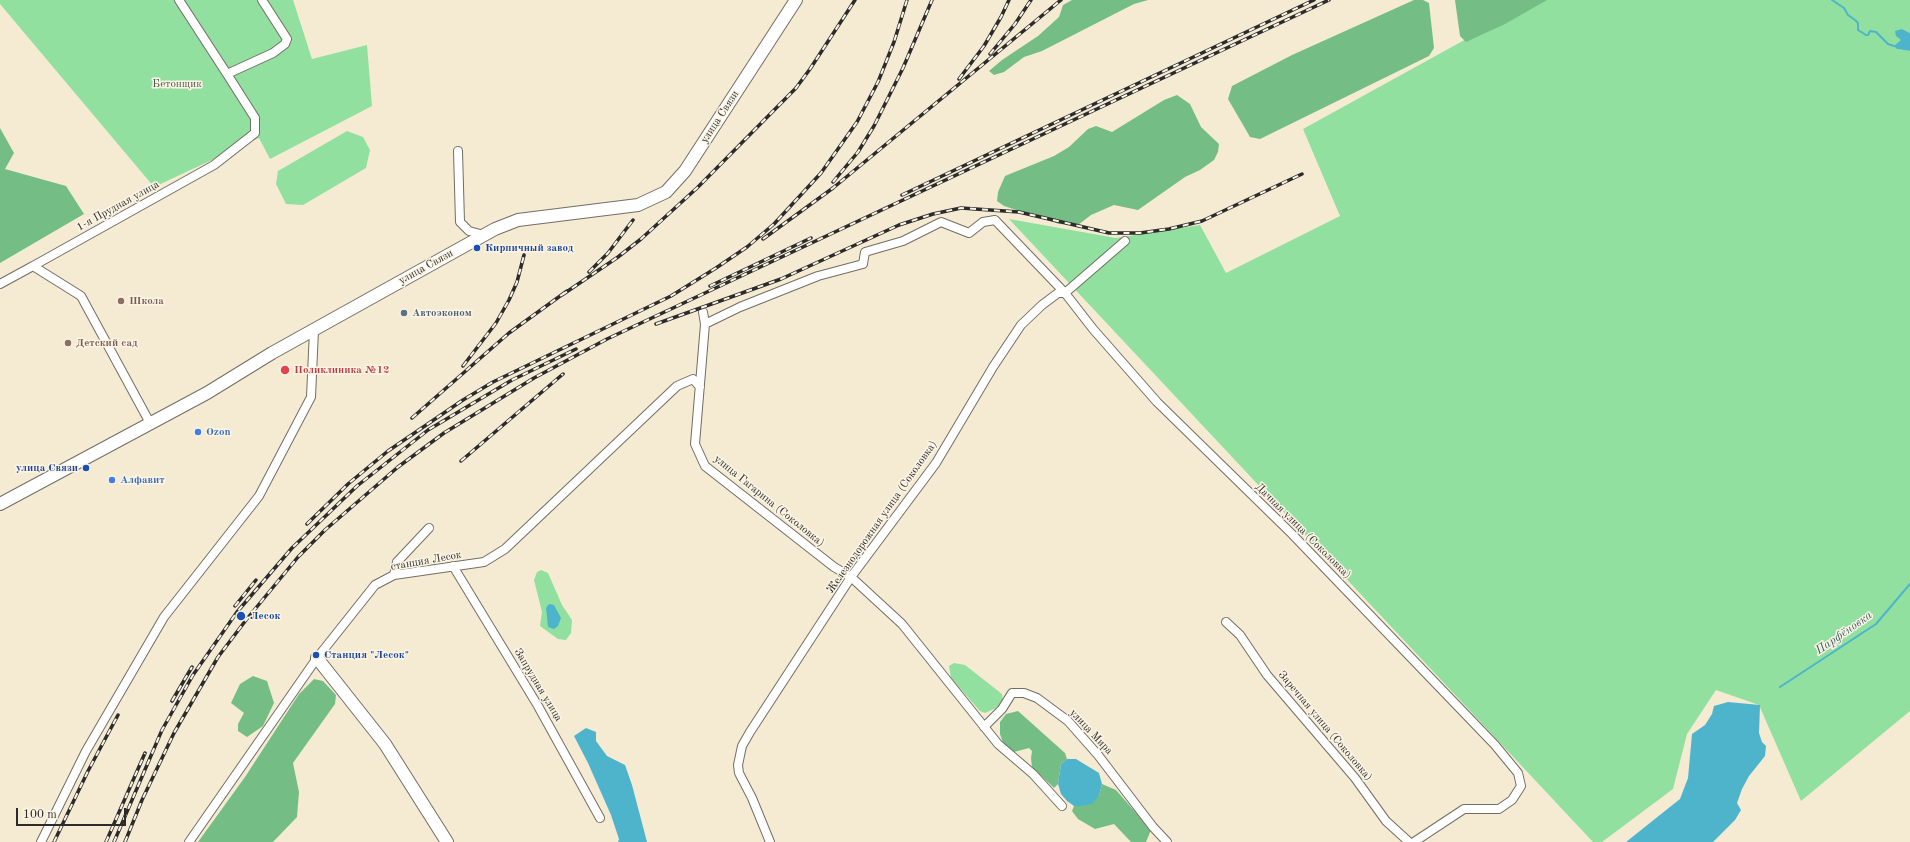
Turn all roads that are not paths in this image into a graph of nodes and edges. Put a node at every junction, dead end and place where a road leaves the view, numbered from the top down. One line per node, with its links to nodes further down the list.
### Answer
1 (179, 0): 4 (street)
2 (262, 0): 4 (street)
3 (796, 0): 6 (street, улица Связи)
4 (227, 74): 8 (street, 1-я Прудная улица)
5 (458, 150): 6 (street)
6 (484, 235): 13 (street, улица Связи)
7 (1125, 241): 10 (street, Железнодорожная улица (Соколовка))
8 (34, 266): 9 (street, 1-я Прудная улица); 15 (street)
9 (0, 284)
10 (1065, 293): 12 (street); 20 (street, Железнодорожная улица (Соколовка)); 32 (street, Дачная улица (Соколовка))
11 (703, 312): 12 (street, улица Гагарина (Соколовка))
12 (705, 324): 14 (street, улица Гагарина (Соколовка))
13 (314, 330): 15 (street, улица Связи); 26 (street)
14 (700, 387): 18 (street, станция Лесок); 20 (street, улица Гагарина (Соколовка))
15 (150, 423): 16 (street, улица Связи)
16 (0, 504)
17 (429, 528): 19 (street)
18 (453, 566): 19 (street, станция Лесок); 25 (street, Запрудная улица)
19 (394, 575): 22 (street, станция Лесок)
20 (851, 577): 23 (street); 29 (street, Железнодорожная улица (Соколовка))
21 (1226, 622): 31 (street, Заречная улица (Соколовка))
22 (317, 658): 27 (street, станция Лесок); 28 (street)
23 (984, 727): 24 (street); 30 (street, улица Мира)
24 (1062, 806)
25 (600, 818)
26 (41, 842)
27 (189, 842)
28 (446, 842)
29 (770, 842)
30 (1167, 842)
31 (1409, 842)
32 (1414, 842)

